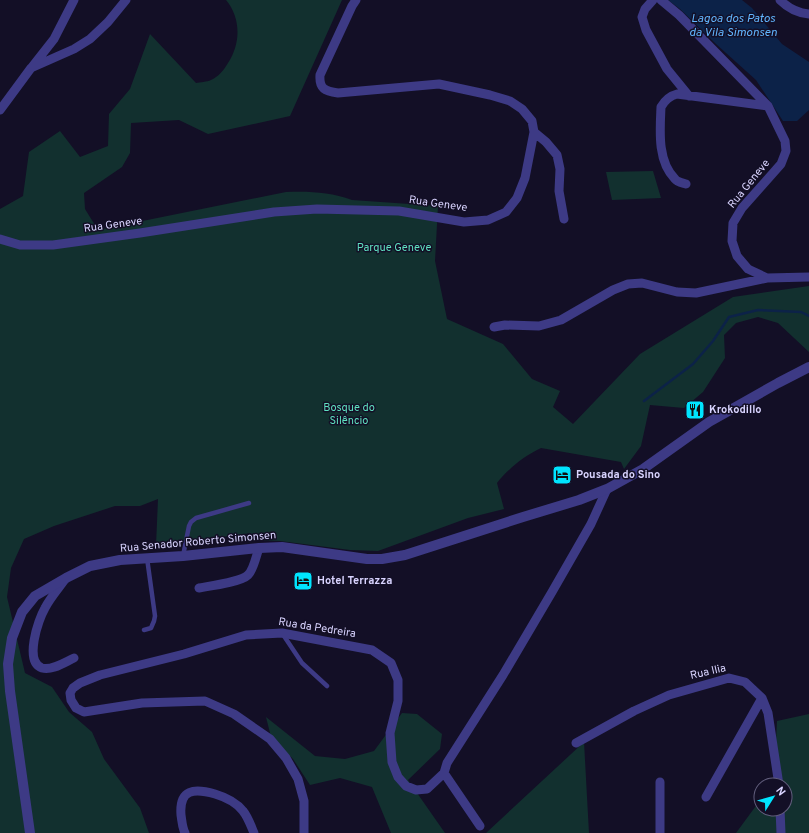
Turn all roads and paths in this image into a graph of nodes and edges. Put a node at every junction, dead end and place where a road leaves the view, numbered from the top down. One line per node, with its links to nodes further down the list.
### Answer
1 (74, 0): 9 (street)
2 (126, 0): 9 (street)
3 (356, 0): 13 (street)
4 (653, 0): 10 (street)
5 (661, 0): 11 (street, Rua Geneve)
6 (780, 0): 8 (street)
7 (792, 0): 8 (street)
8 (805, 14)
9 (31, 68): 12 (street)
10 (690, 96): 11 (street); 14 (street)
11 (768, 106): 18 (street, Rua Geneve)
12 (0, 110)
13 (534, 132): 15 (street); 16 (street, Rua Geneve)
14 (686, 184)
15 (564, 219)
16 (0, 239)
17 (809, 277): 18 (street, Rua Geneve)
18 (767, 278): 19 (street)
19 (494, 327)
20 (809, 367): 21 (street, Rua Senador Roberto Simonsen)
21 (607, 489): 23 (street, Rua Senador Roberto Simonsen); 34 (street, Rua da Pedreira)
22 (249, 503): 24 (lane)
23 (259, 548): 24 (street, Rua Senador Roberto Simonsen); 27 (street)
24 (183, 556): 25 (street, Rua Senador Roberto Simonsen)
25 (147, 558): 26 (street, Rua Senador Roberto Simonsen); 28 (lane)
26 (66, 578): 30 (street); 40 (street, Rua Senador Roberto Simonsen)
27 (199, 588)
28 (144, 630)
29 (282, 633): 31 (lane); 34 (street, Rua da Pedreira); 43 (street, Rua da Pedreira)
30 (74, 658)
31 (326, 686)
32 (762, 698): 33 (street, Rua Ilia); 35 (street, Rua Ilia); 37 (street)
33 (576, 743)
34 (444, 773): 39 (street)
35 (778, 777)
36 (660, 782): 44 (street)
37 (706, 797)
38 (780, 817): 45 (street)
39 (480, 826)
40 (30, 833)
41 (184, 833): 42 (street)
42 (254, 833)
43 (304, 833)
44 (660, 833)
45 (780, 833)

